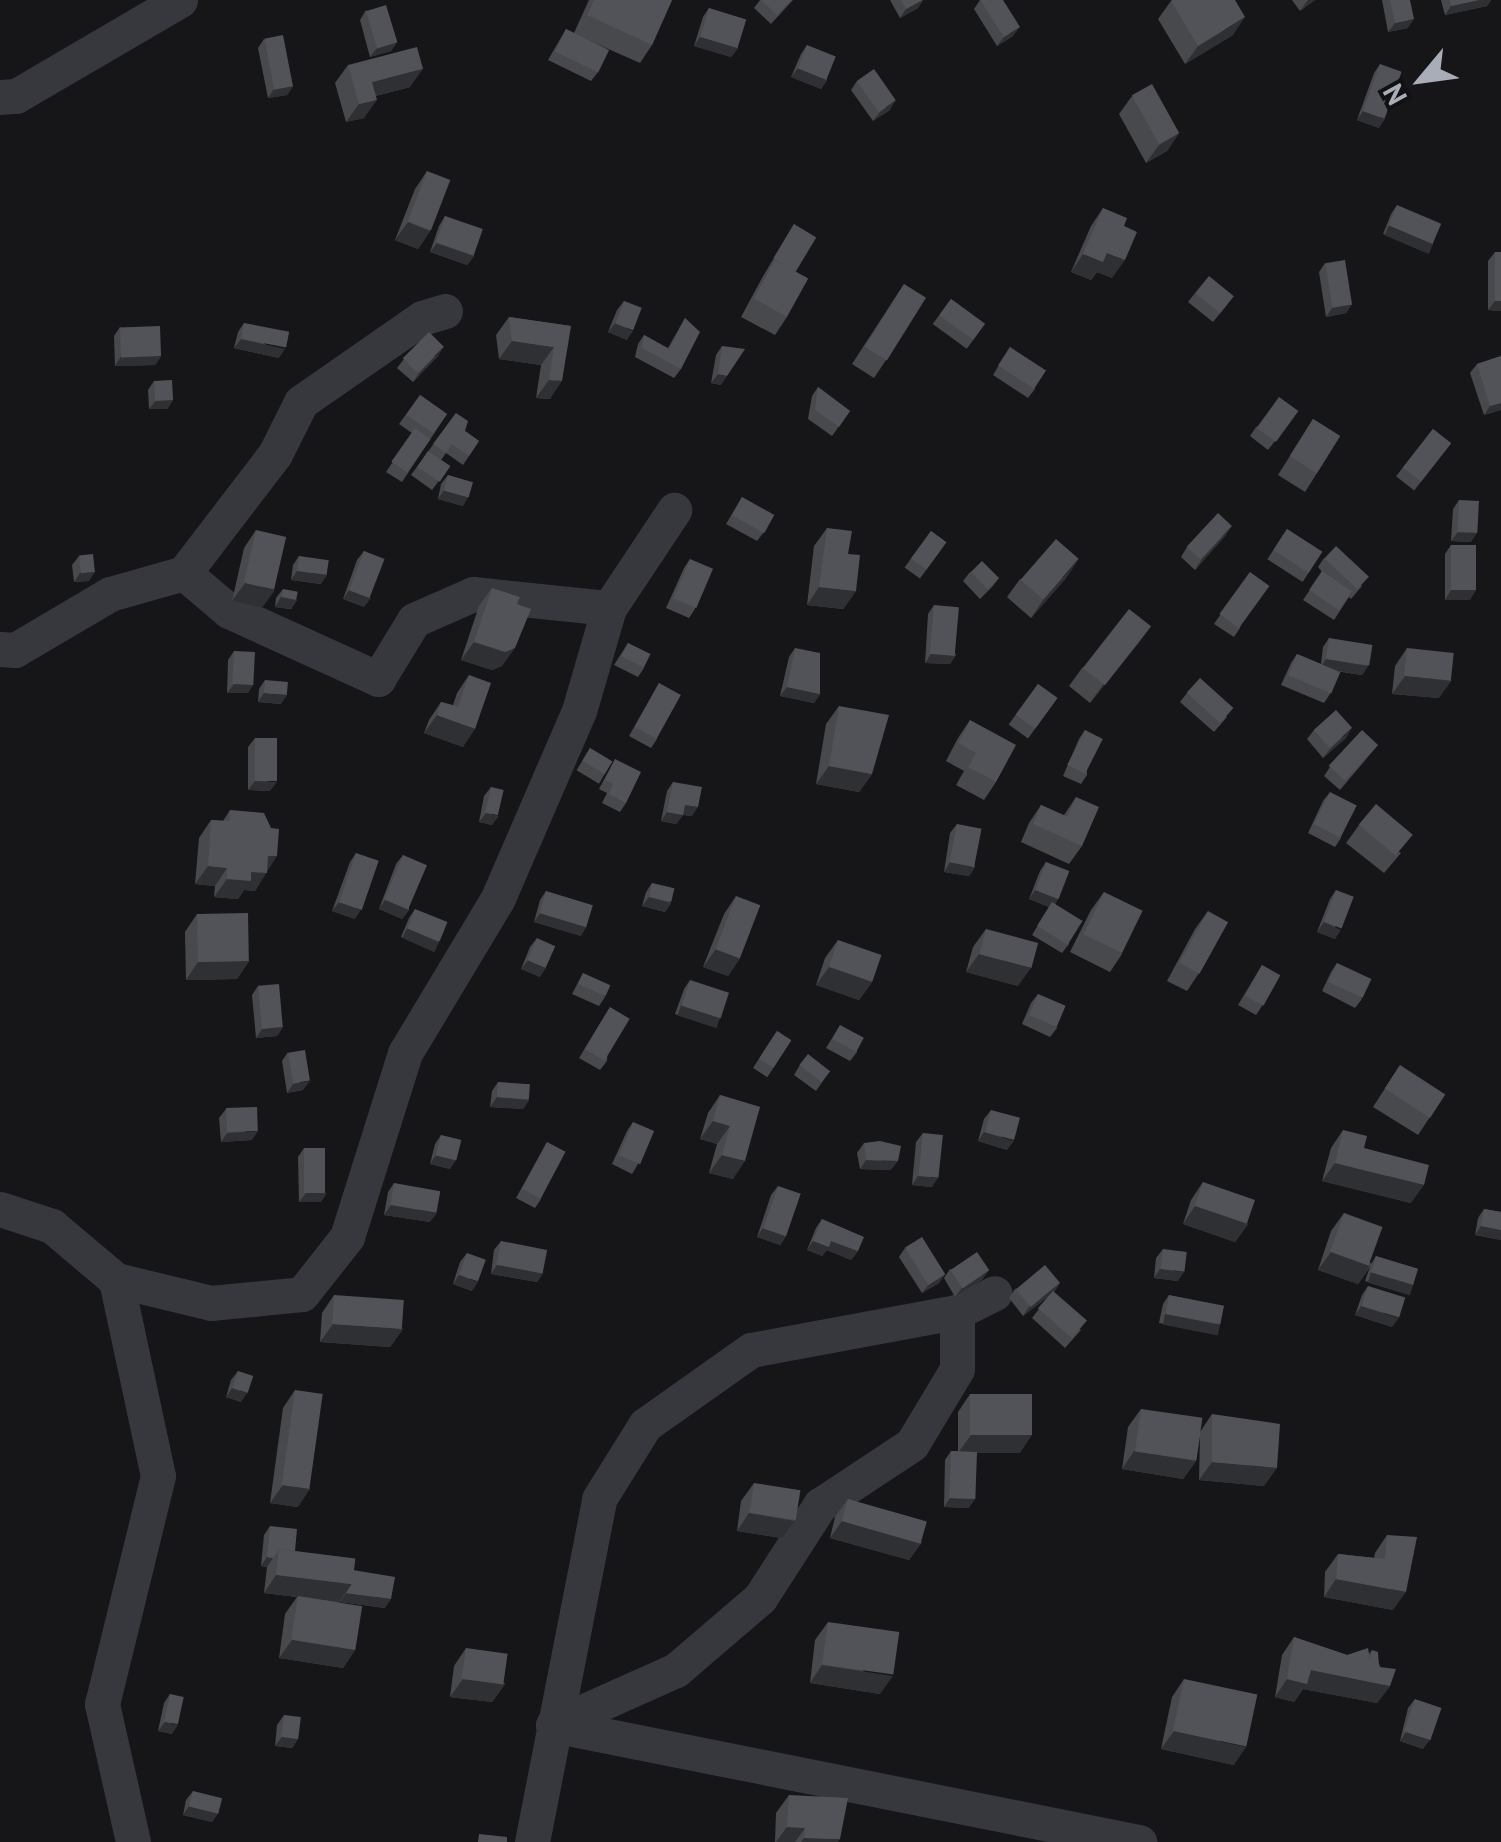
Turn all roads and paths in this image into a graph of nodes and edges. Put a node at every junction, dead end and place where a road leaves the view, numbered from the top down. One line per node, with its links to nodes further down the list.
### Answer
1 (180, 0): 2 (street)
2 (0, 97)
3 (445, 311): 5 (street)
4 (674, 510): 6 (street)
5 (184, 572): 6 (street); 7 (street)
6 (609, 608): 9 (street)
7 (0, 649)
8 (0, 1209): 9 (street)
9 (116, 1280): 13 (street)
10 (995, 1292): 11 (street)
11 (958, 1312): 12 (street); 12 (street)
12 (553, 1725): 14 (street); 15 (street)
13 (133, 1842)
14 (532, 1842)
15 (1139, 1842)

